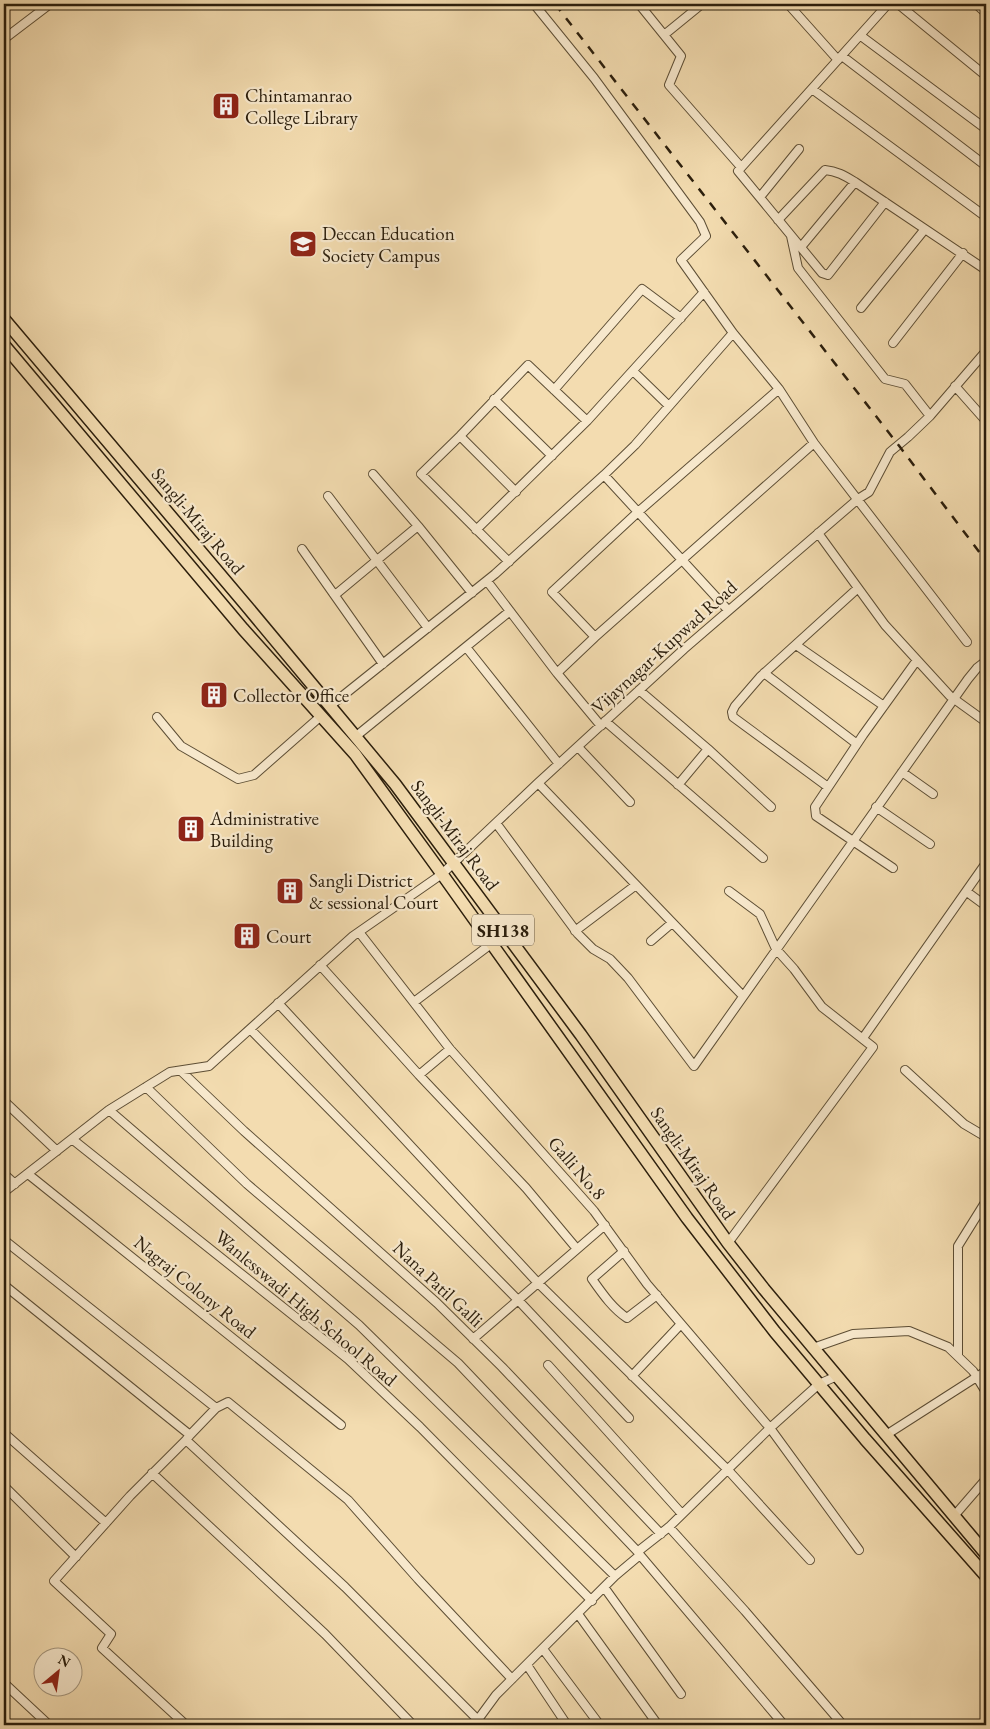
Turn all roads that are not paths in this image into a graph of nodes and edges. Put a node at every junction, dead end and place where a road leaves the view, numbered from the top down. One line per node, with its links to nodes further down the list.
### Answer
1 (50, 4): 12 (street)
2 (534, 4): 30 (street)
3 (638, 4): 10 (street)
4 (702, 4): 10 (street)
5 (788, 4): 13 (street)
6 (888, 4): 11 (street)
7 (898, 4): 14 (street)
8 (976, 4): 9 (street)
9 (986, 13)
10 (664, 35): 19 (street)
11 (860, 36): 13 (street); 16 (street)
12 (4, 40)
13 (840, 58): 15 (street); 18 (street)
14 (986, 76)
15 (812, 89): 19 (street); 23 (street)
16 (986, 129)
17 (799, 149): 21 (street)
18 (986, 166)
19 (741, 167): 21 (street)
20 (855, 182): 22 (street); 24 (street); 27 (street)
21 (760, 197): 24 (street)
22 (885, 202): 25 (street); 27 (street)
23 (986, 217)
24 (778, 220): 26 (street)
25 (925, 229): 28 (street); 31 (street)
26 (791, 234): 27 (street); 44 (street)
27 (801, 247)
28 (963, 253): 29 (street); 35 (street)
29 (986, 270)
30 (704, 292): 32 (street); 34 (street)
31 (861, 308)
32 (681, 318): 38 (street); 41 (street)
33 (4, 319): 81 (highway, Sangli-Miraj Road / SH138)
34 (734, 332): 40 (street); 43 (street)
35 (893, 343)
36 (4, 344): 83 (highway, Sangli-Miraj Road)
37 (986, 351): 39 (street)
38 (633, 371): 43 (street); 45 (street)
39 (955, 386): 44 (street); 46 (street)
40 (779, 389): 48 (street); 55 (street)
41 (554, 390): 42 (street); 45 (street)
42 (494, 399): 47 (street); 49 (street)
43 (669, 406): 51 (street)
44 (930, 416): 54 (street, Vijaynagar-Kupwad Road)
45 (587, 420): 49 (street)
46 (986, 421)
47 (460, 436): 52 (street); 57 (street)
48 (814, 443): 54 (street); 61 (street)
49 (552, 456): 52 (street)
50 (373, 474): 56 (street)
51 (604, 475): 55 (street); 62 (street)
52 (516, 492): 57 (street)
53 (328, 496): 60 (street)
54 (858, 499): 58 (street, Vijaynagar-Kupwad Road); 71 (street)
55 (638, 512): 61 (street); 70 (street)
56 (418, 526): 60 (street); 65 (street)
57 (476, 530): 62 (street)
58 (818, 533): 64 (street); 67 (street, Vijaynagar-Kupwad Road)
59 (302, 549): 66 (street)
60 (377, 559): 66 (street); 69 (street)
61 (682, 560): 67 (street); 70 (street)
62 (509, 562): 63 (street)
63 (487, 581): 65 (street); 68 (street)
64 (858, 588): 72 (street); 74 (street)
65 (472, 593): 69 (street)
66 (334, 595): 76 (street)
67 (728, 610): 79 (street, Vijaynagar-Kupwad Road)
68 (510, 611): 73 (street); 77 (street)
69 (428, 628): 76 (street)
70 (595, 637): 77 (street)
71 (967, 642)
72 (796, 645): 78 (street); 82 (street)
73 (466, 647): 87 (street); 91 (street)
74 (917, 660): 80 (street); 82 (street)
75 (986, 661): 80 (street)
76 (383, 664): 81 (street)
77 (557, 672): 86 (street)
78 (764, 674): 88 (street); 95 (street)
79 (639, 690): 86 (street, Vijaynagar-Kupwad Road); 90 (street)
80 (953, 699): 85 (street); 92 (street)
81 (330, 706): 87 (highway, Sangli-Miraj Road / SH138)
82 (884, 706): 88 (street)
83 (321, 716): 84 (street); 107 (highway, Sangli-Miraj Road)
84 (157, 718)
85 (986, 722)
86 (603, 724): 89 (street, Vijaynagar-Kupwad Road); 94 (street)
87 (355, 737): 104 (highway, Sangli-Miraj Road / SH138)
88 (857, 744): 95 (street)
89 (578, 747): 91 (street, Vijaynagar-Kupwad Road); 97 (street)
90 (708, 749): 94 (street); 98 (street)
91 (560, 764): 93 (street, Vijaynagar-Kupwad Road)
92 (902, 772): 96 (street); 99 (street)
93 (538, 783): 100 (street, Vijaynagar-Kupwad Road); 108 (street)
94 (678, 784): 103 (street)
95 (828, 787): 101 (street)
96 (933, 794)
97 (630, 802)
98 (771, 807)
99 (876, 807): 101 (street); 102 (street)
100 (496, 823): 104 (street, Vijaynagar-Kupwad Road); 113 (street)
101 (852, 841): 106 (street); 117 (street)
102 (930, 844)
103 (763, 858)
104 (453, 863): 107 (street, Vijaynagar-Kupwad Road); 141 (highway, Sangli-Miraj Road / SH138)
105 (986, 863): 110 (street)
106 (893, 868)
107 (442, 874): 114 (street, Vijaynagar-Kupwad Road); 116 (highway, Sangli-Miraj Road)
108 (636, 885): 112 (street); 113 (street)
109 (729, 891): 117 (street)
110 (966, 892): 111 (street); 123 (street)
111 (986, 906)
112 (672, 923): 115 (street); 119 (street)
113 (575, 931): 119 (street)
114 (359, 932): 118 (street, Vijaynagar-Kupwad Road); 120 (street, Galli No.8)
115 (651, 941)
116 (492, 944): 120 (street); 157 (highway, Sangli-Miraj Road)
117 (776, 948): 119 (street); 123 (street)
118 (320, 966): 121 (street, Vijaynagar-Kupwad Road); 127 (street)
119 (743, 996)
120 (414, 1002): 124 (street, Galli No.8)
121 (278, 1003): 122 (street, Vijaynagar-Kupwad Road); 144 (street)
122 (250, 1029): 126 (street, Vijaynagar-Kupwad Road); 147 (street)
123 (863, 1038): 141 (street)
124 (450, 1049): 127 (street); 139 (street, Galli No.8)
125 (905, 1070): 131 (street)
126 (181, 1071): 128 (street, Vijaynagar-Kupwad Road); 149 (street, Nana Patil Galli)
127 (419, 1075): 142 (street)
128 (146, 1087): 130 (street, Vijaynagar-Kupwad Road); 176 (street)
129 (4, 1101): 133 (street)
130 (109, 1110): 132 (street, Vijaynagar-Kupwad Road); 180 (street)
131 (986, 1137)
132 (72, 1139): 133 (street, Vijaynagar-Kupwad Road); 183 (street, Wanlesswadi High School Road)
133 (57, 1151): 135 (street, Vijaynagar-Kupwad Road)
134 (4, 1174): 136 (street)
135 (28, 1174): 136 (street, Vijaynagar-Kupwad Road); 161 (street, Nagraj Colony Road)
136 (15, 1184): 137 (street, Vijaynagar-Kupwad Road)
137 (4, 1192)
138 (986, 1201): 151 (street)
139 (605, 1225): 142 (street); 143 (street, Galli No.8)
140 (4, 1240): 159 (street)
141 (728, 1243): 150 (highway, Sangli-Miraj Road / SH138)
142 (577, 1249): 144 (street)
143 (624, 1252): 146 (street, Galli No.8); 146 (street)
144 (538, 1283): 147 (street); 154 (street)
145 (4, 1286): 165 (street)
146 (657, 1295): 148 (street, Galli No.8)
147 (518, 1300): 149 (street); 160 (street)
148 (681, 1324): 154 (street); 162 (street, Galli No.8)
149 (473, 1339): 174 (street, Nana Patil Galli)
150 (813, 1348): 151 (street); 155 (highway, Sangli-Miraj Road / SH138)
151 (958, 1356): 156 (street)
152 (548, 1365): 170 (street)
153 (986, 1371): 156 (street)
154 (632, 1376): 166 (street)
155 (837, 1376): 157 (street); 164 (highway, Sangli-Miraj Road / SH138)
156 (977, 1377): 158 (street); 164 (street)
157 (819, 1384): 162 (street); 181 (highway, Sangli-Miraj Road)
158 (986, 1392)
159 (216, 1408): 165 (street); 187 (street)
160 (629, 1418)
161 (341, 1425)
162 (770, 1428): 166 (street); 175 (street, Galli No.8)
163 (4, 1433): 172 (street)
164 (886, 1435): 171 (highway, Sangli-Miraj Road / SH138)
165 (188, 1437): 167 (street); 190 (street)
166 (728, 1470): 170 (street); 179 (street)
167 (152, 1473): 172 (street); 194 (street)
168 (986, 1479): 171 (street)
169 (4, 1486): 178 (street)
170 (682, 1514): 173 (street)
171 (954, 1516): 177 (highway, Sangli-Miraj Road / SH138)
172 (106, 1523): 178 (street)
173 (669, 1527): 174 (street); 198 (street)
174 (660, 1534): 176 (street)
175 (859, 1550)
176 (639, 1553): 180 (street); 197 (street)
177 (986, 1554)
178 (76, 1557): 193 (street)
179 (810, 1560)
180 (615, 1576): 182 (street)
181 (986, 1576)
182 (604, 1587): 183 (street); 189 (street)
183 (592, 1601): 184 (street)
184 (578, 1614): 185 (street); 196 (street)
185 (543, 1649): 186 (street); 191 (street)
186 (527, 1666): 187 (street); 195 (street)
187 (512, 1679): 190 (street)
188 (4, 1683): 192 (street)
189 (681, 1694)
190 (476, 1723)
191 (599, 1724)
192 (49, 1725)
193 (186, 1725)
194 (414, 1725)
195 (567, 1725)
196 (658, 1725)
197 (784, 1725)
198 (843, 1725)

